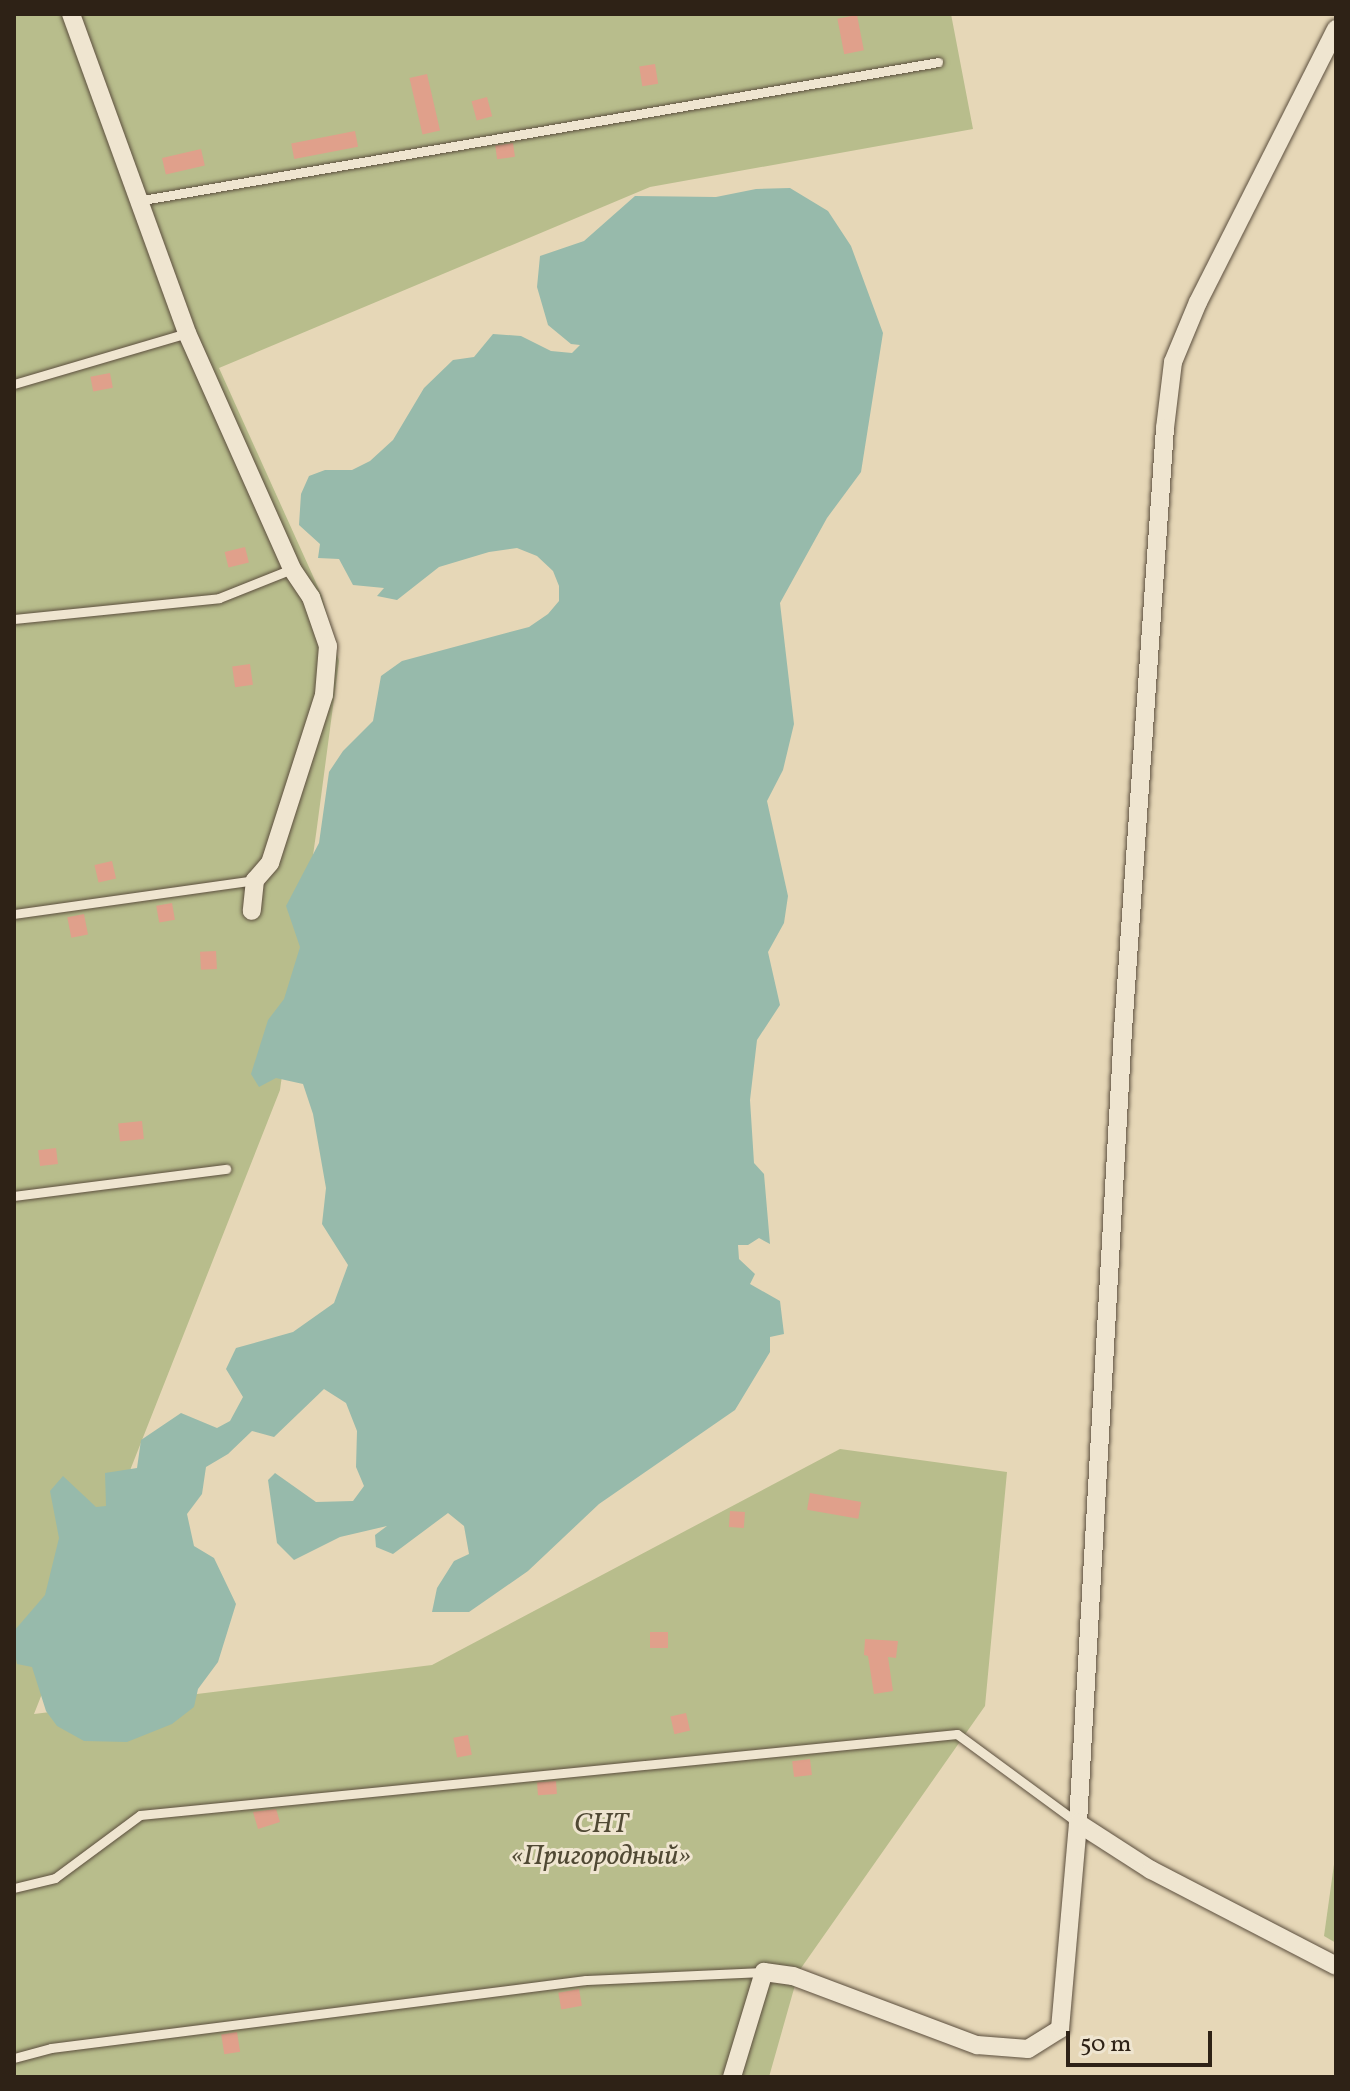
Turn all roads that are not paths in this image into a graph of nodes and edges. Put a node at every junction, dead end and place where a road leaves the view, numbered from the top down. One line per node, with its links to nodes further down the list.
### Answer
1 (71, 14): 4 (street)
2 (1336, 30): 14 (street)
3 (938, 62): 4 (lane)
4 (137, 201): 5 (street)
5 (187, 333): 6 (lane); 7 (street)
6 (14, 384)
7 (292, 569): 8 (lane); 9 (street)
8 (14, 619)
9 (255, 880): 10 (street); 11 (lane)
10 (252, 911)
11 (14, 914)
12 (226, 1169): 13 (lane)
13 (14, 1196)
14 (1078, 1823): 15 (lane); 16 (street); 17 (street)
15 (14, 1888)
16 (1336, 1966)
17 (764, 1972): 18 (lane); 19 (street)
18 (14, 2058)
19 (732, 2077)

